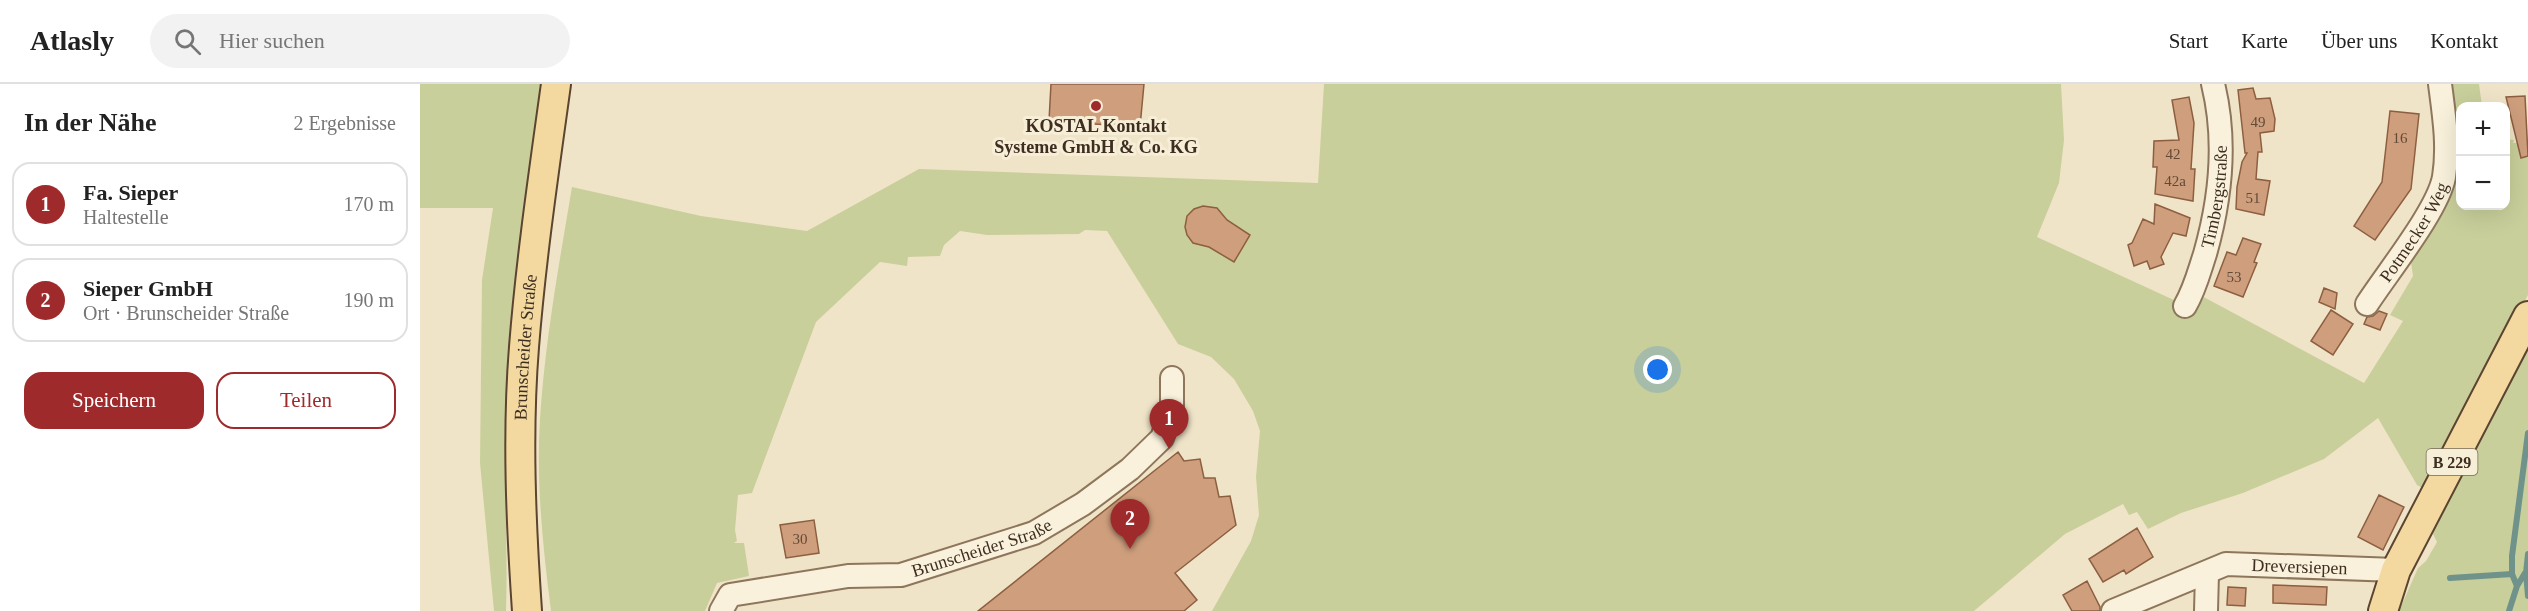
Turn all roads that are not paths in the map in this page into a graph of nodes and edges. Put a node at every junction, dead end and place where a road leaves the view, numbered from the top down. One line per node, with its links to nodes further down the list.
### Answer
1 (556, 84): 10 (main road, Brunscheider Straße)
2 (2213, 84): 5 (street, Timbergstraße)
3 (2440, 84): 4 (street, Potmecker Weg)
4 (2367, 304)
5 (2185, 306)
6 (2528, 316): 8 (main road, B 229)
7 (1172, 378): 11 (street, Brunscheider Straße)
8 (2396, 570): 9 (street, Dreversiepen); 14 (main road, B 229)
9 (2206, 573): 12 (street, Dreversiepen); 13 (street)
10 (527, 611)
11 (721, 611)
12 (2113, 611)
13 (2206, 611)
14 (2383, 611)

